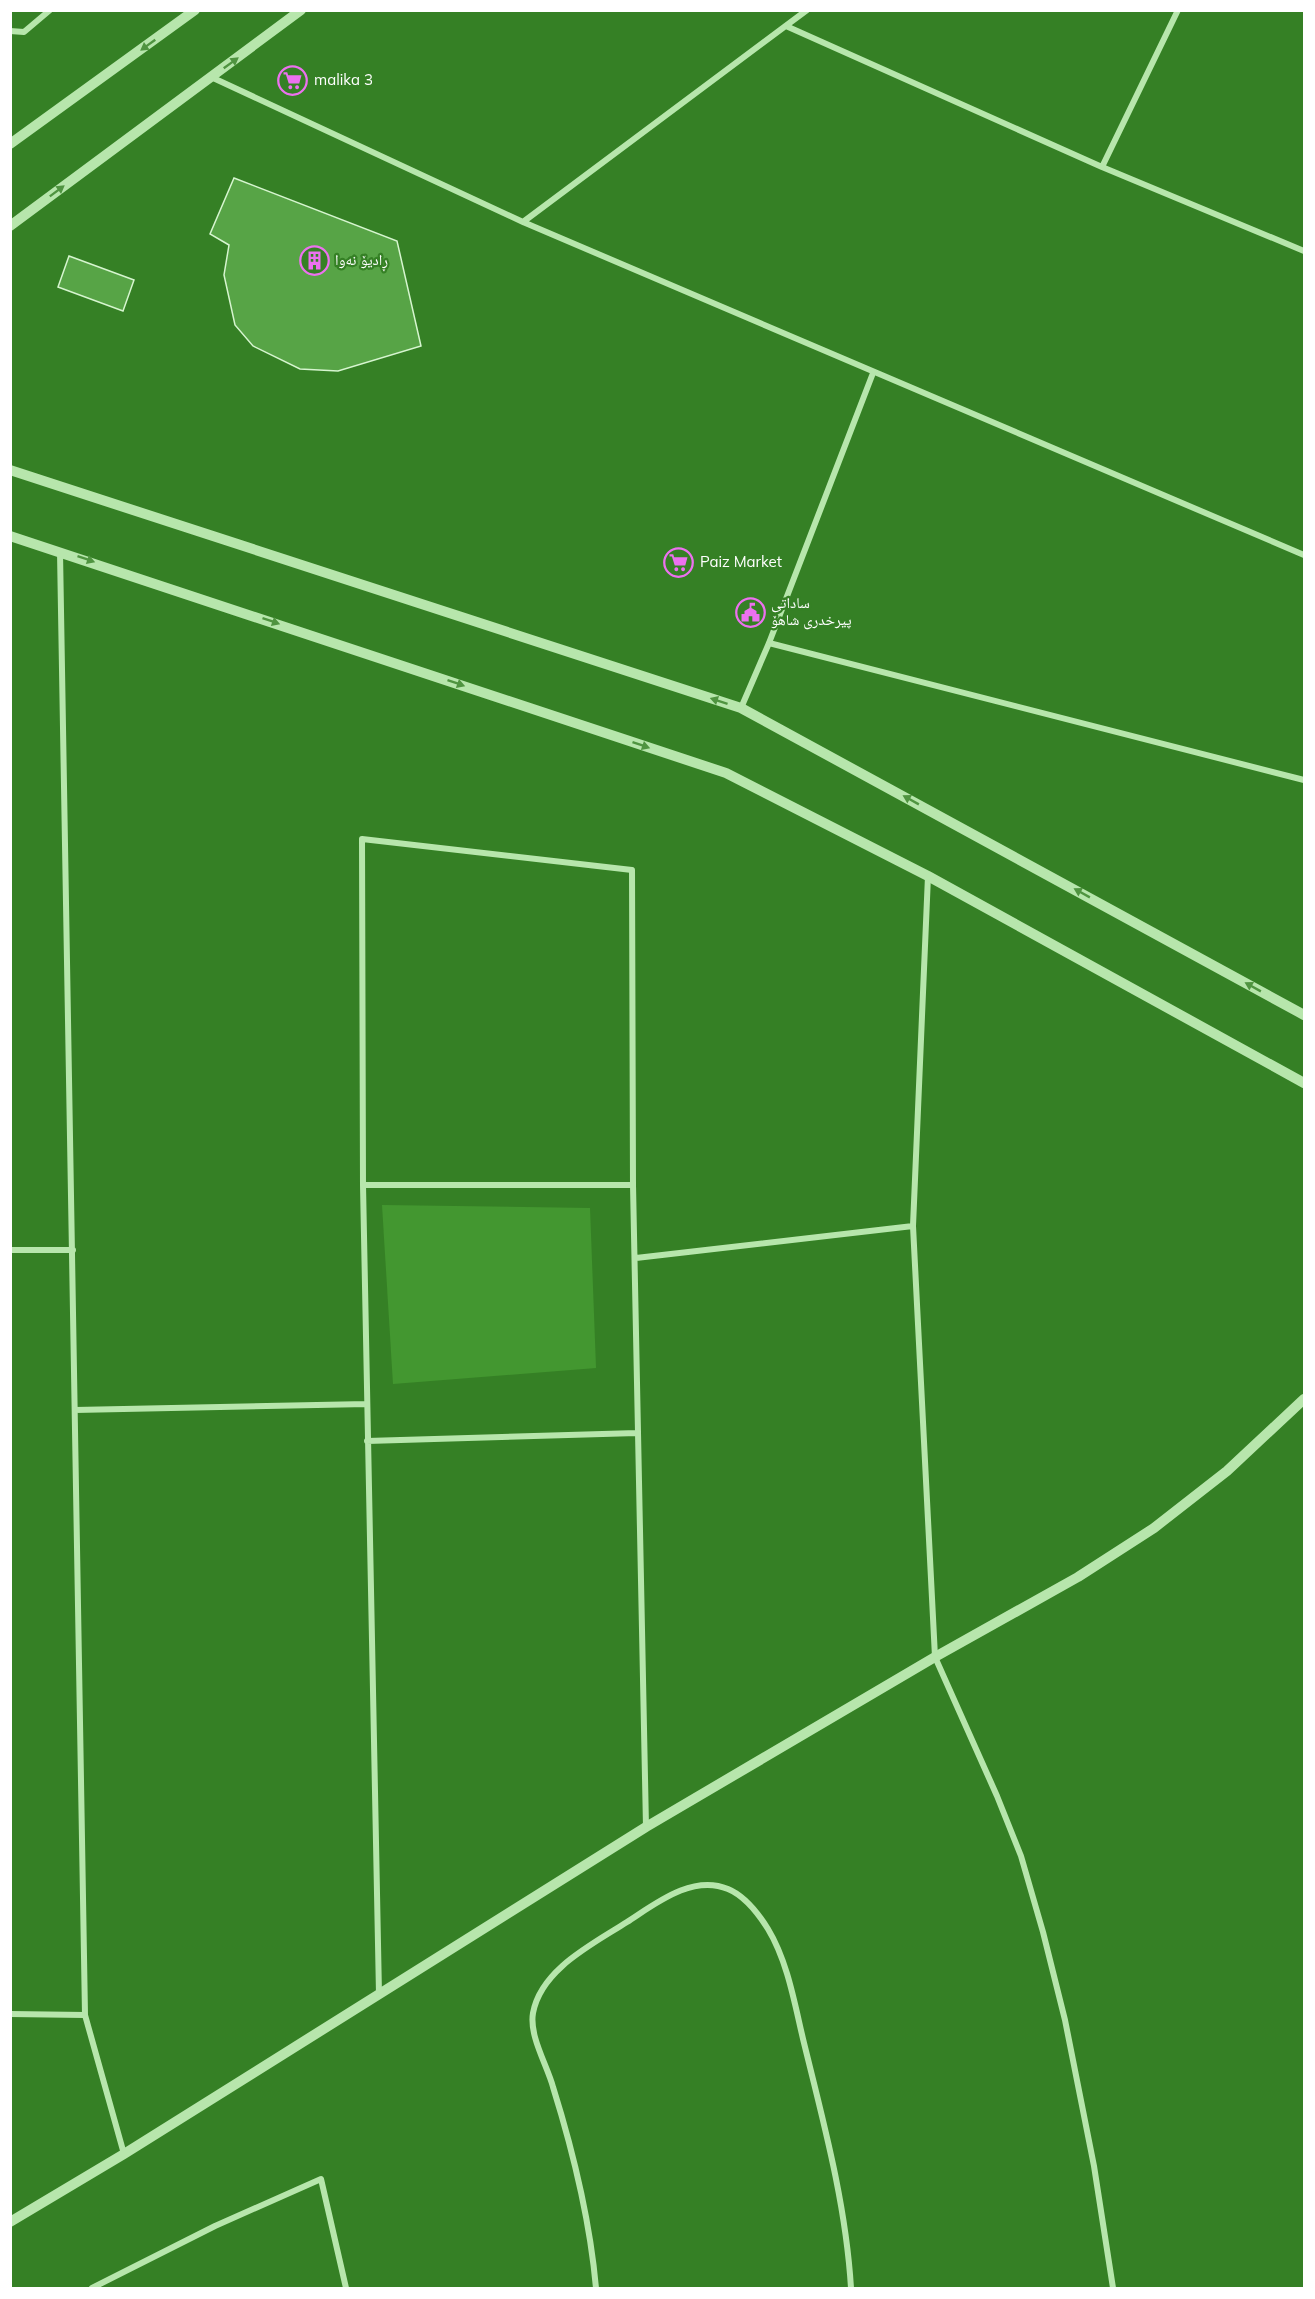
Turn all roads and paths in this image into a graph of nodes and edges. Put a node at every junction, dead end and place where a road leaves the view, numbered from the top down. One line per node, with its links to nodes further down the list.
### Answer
1 (51, 10): 7 (street)
2 (195, 10): 9 (street, one-way to 9)
3 (301, 10): 8 (street, one-way to 3)
4 (807, 10): 6 (street)
5 (1179, 10): 10 (street)
6 (786, 26): 10 (street); 11 (street)
7 (10, 31)
8 (211, 77): 11 (street); 12 (street, one-way to 8)
9 (10, 144)
10 (1102, 167): 13 (street)
11 (523, 222): 14 (street)
12 (10, 226)
13 (1305, 251)
14 (873, 373): 18 (street); 19 (street)
15 (10, 470): 20 (street, one-way to 15)
16 (10, 536): 17 (street)
17 (60, 550): 22 (street, one-way to 22); 29 (street)
18 (1305, 555)
19 (769, 643): 20 (street); 21 (street)
20 (741, 708): 23 (street, one-way to 20)
21 (1305, 780)
22 (928, 876): 24 (street); 27 (street)
23 (1305, 1014)
24 (1305, 1083)
25 (363, 1185): 26 (street); 26 (street); 32 (street)
26 (633, 1185): 30 (street)
27 (913, 1227): 30 (street); 36 (street)
28 (10, 1250): 29 (street)
29 (73, 1250): 33 (street)
30 (636, 1258): 34 (street)
31 (1305, 1399): 36 (street)
32 (367, 1404): 33 (street); 35 (street)
33 (75, 1410): 40 (street)
34 (638, 1433): 35 (street); 37 (street)
35 (367, 1442): 38 (street)
36 (934, 1657): 37 (street); 47 (street)
37 (646, 1827): 38 (street)
38 (379, 1994): 41 (street)
39 (10, 2014): 40 (street)
40 (85, 2015): 41 (street)
41 (124, 2154): 42 (street)
42 (10, 2222)
43 (93, 2289): 44 (street)
44 (346, 2289)
45 (596, 2289): 46 (street)
46 (851, 2289)
47 (1113, 2289)

